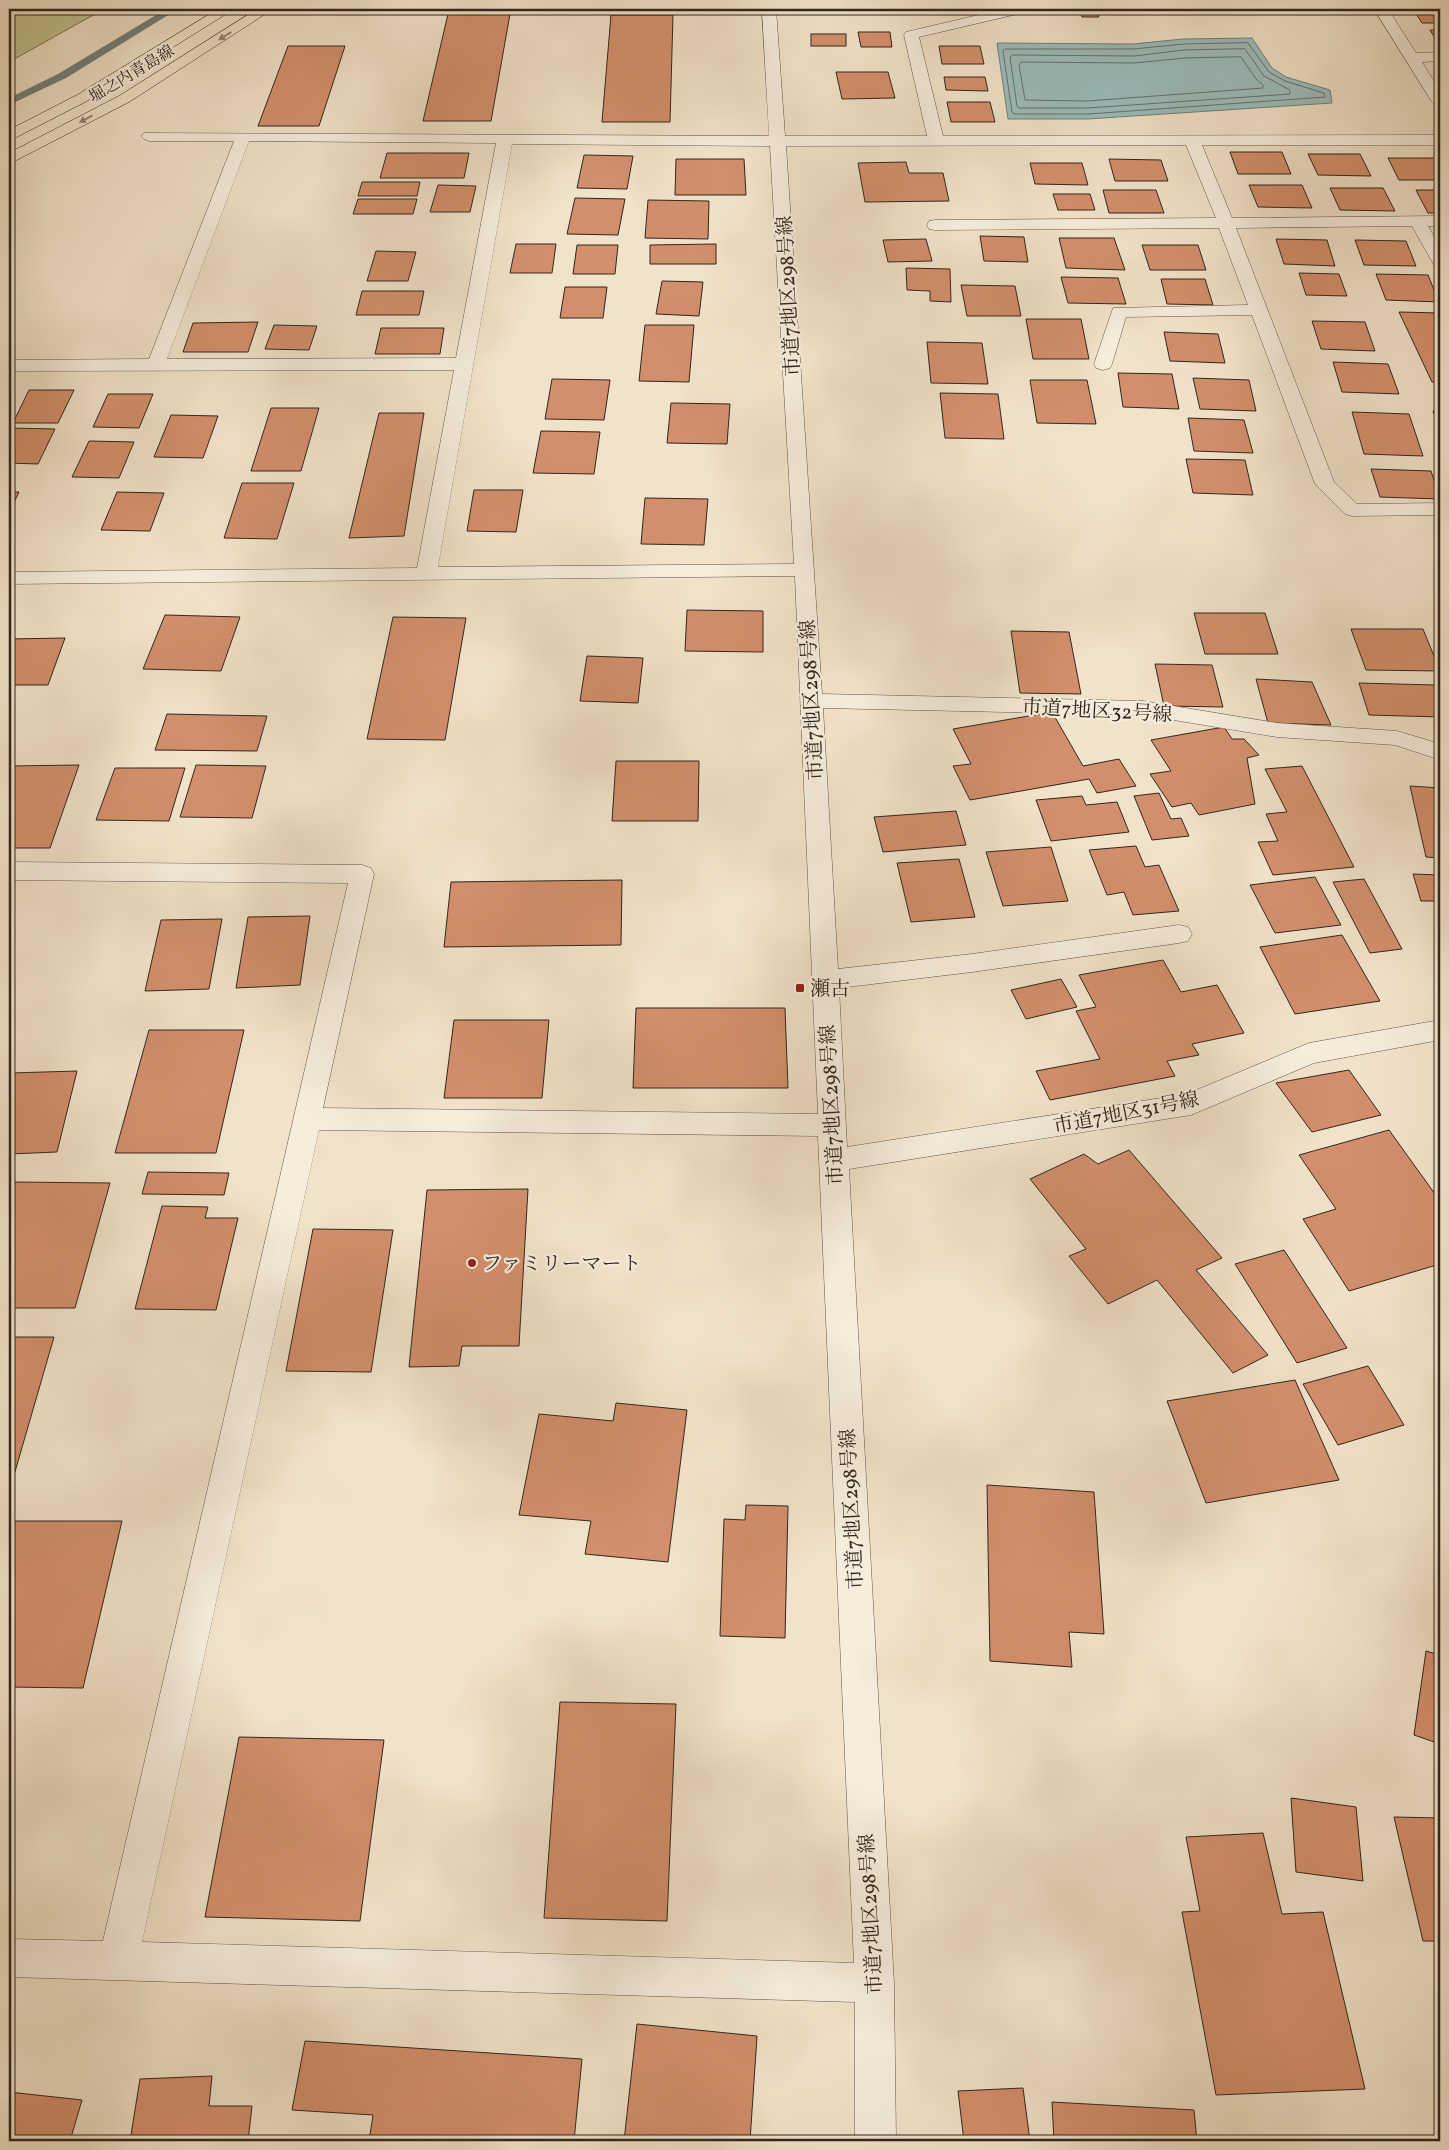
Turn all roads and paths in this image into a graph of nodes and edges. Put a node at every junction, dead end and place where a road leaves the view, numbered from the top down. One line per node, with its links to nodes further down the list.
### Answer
1 (227, 9): 9 (main road, 堀之内青島線)
2 (266, 9): 17 (main road, 堀之内青島線, one-way to 17)
3 (769, 9): 16 (street, 市道7地区298号線)
4 (1021, 9): 13 (street)
5 (1381, 9): 7 (street)
6 (1440, 57): 7 (street)
7 (1412, 58): 8 (street)
8 (1440, 102)
9 (9, 136)
10 (149, 136): 11 (street)
11 (243, 137): 12 (street); 27 (street)
12 (505, 139): 16 (street); 24 (street)
13 (936, 140): 14 (street); 16 (street)
14 (1192, 140): 15 (street); 20 (street)
15 (1440, 140)
16 (779, 141): 29 (street, 市道7地区298号線)
17 (9, 159)
18 (1417, 221): 19 (street); 20 (street); 22 (street)
19 (1440, 221)
20 (1226, 223): 21 (street); 23 (street)
21 (935, 225)
22 (1440, 261)
23 (1259, 310): 25 (street); 28 (street)
24 (464, 364): 27 (street); 30 (street)
25 (1103, 364)
26 (9, 365): 27 (street)
27 (156, 365)
28 (1440, 509)
29 (805, 570): 30 (street); 32 (street, 市道7地区298号線)
30 (426, 575): 31 (street)
31 (9, 578)
32 (811, 701): 33 (street, 市道7地区32号線); 36 (street, 市道7地区298号線)
33 (1440, 752)
34 (9, 871): 38 (street)
35 (1179, 934): 36 (street)
36 (825, 980): 39 (street, 市道7地区298号線)
37 (1440, 1030): 40 (street, 市道7地区31号線)
38 (309, 1119): 39 (street); 42 (street)
39 (831, 1125): 40 (street, 市道7地区298号線)
40 (834, 1160): 43 (street, 市道7地区298号線)
41 (9, 1958): 42 (street)
42 (118, 1962): 43 (street)
43 (874, 1983): 44 (street, 市道7地区298号線)
44 (876, 2141)

